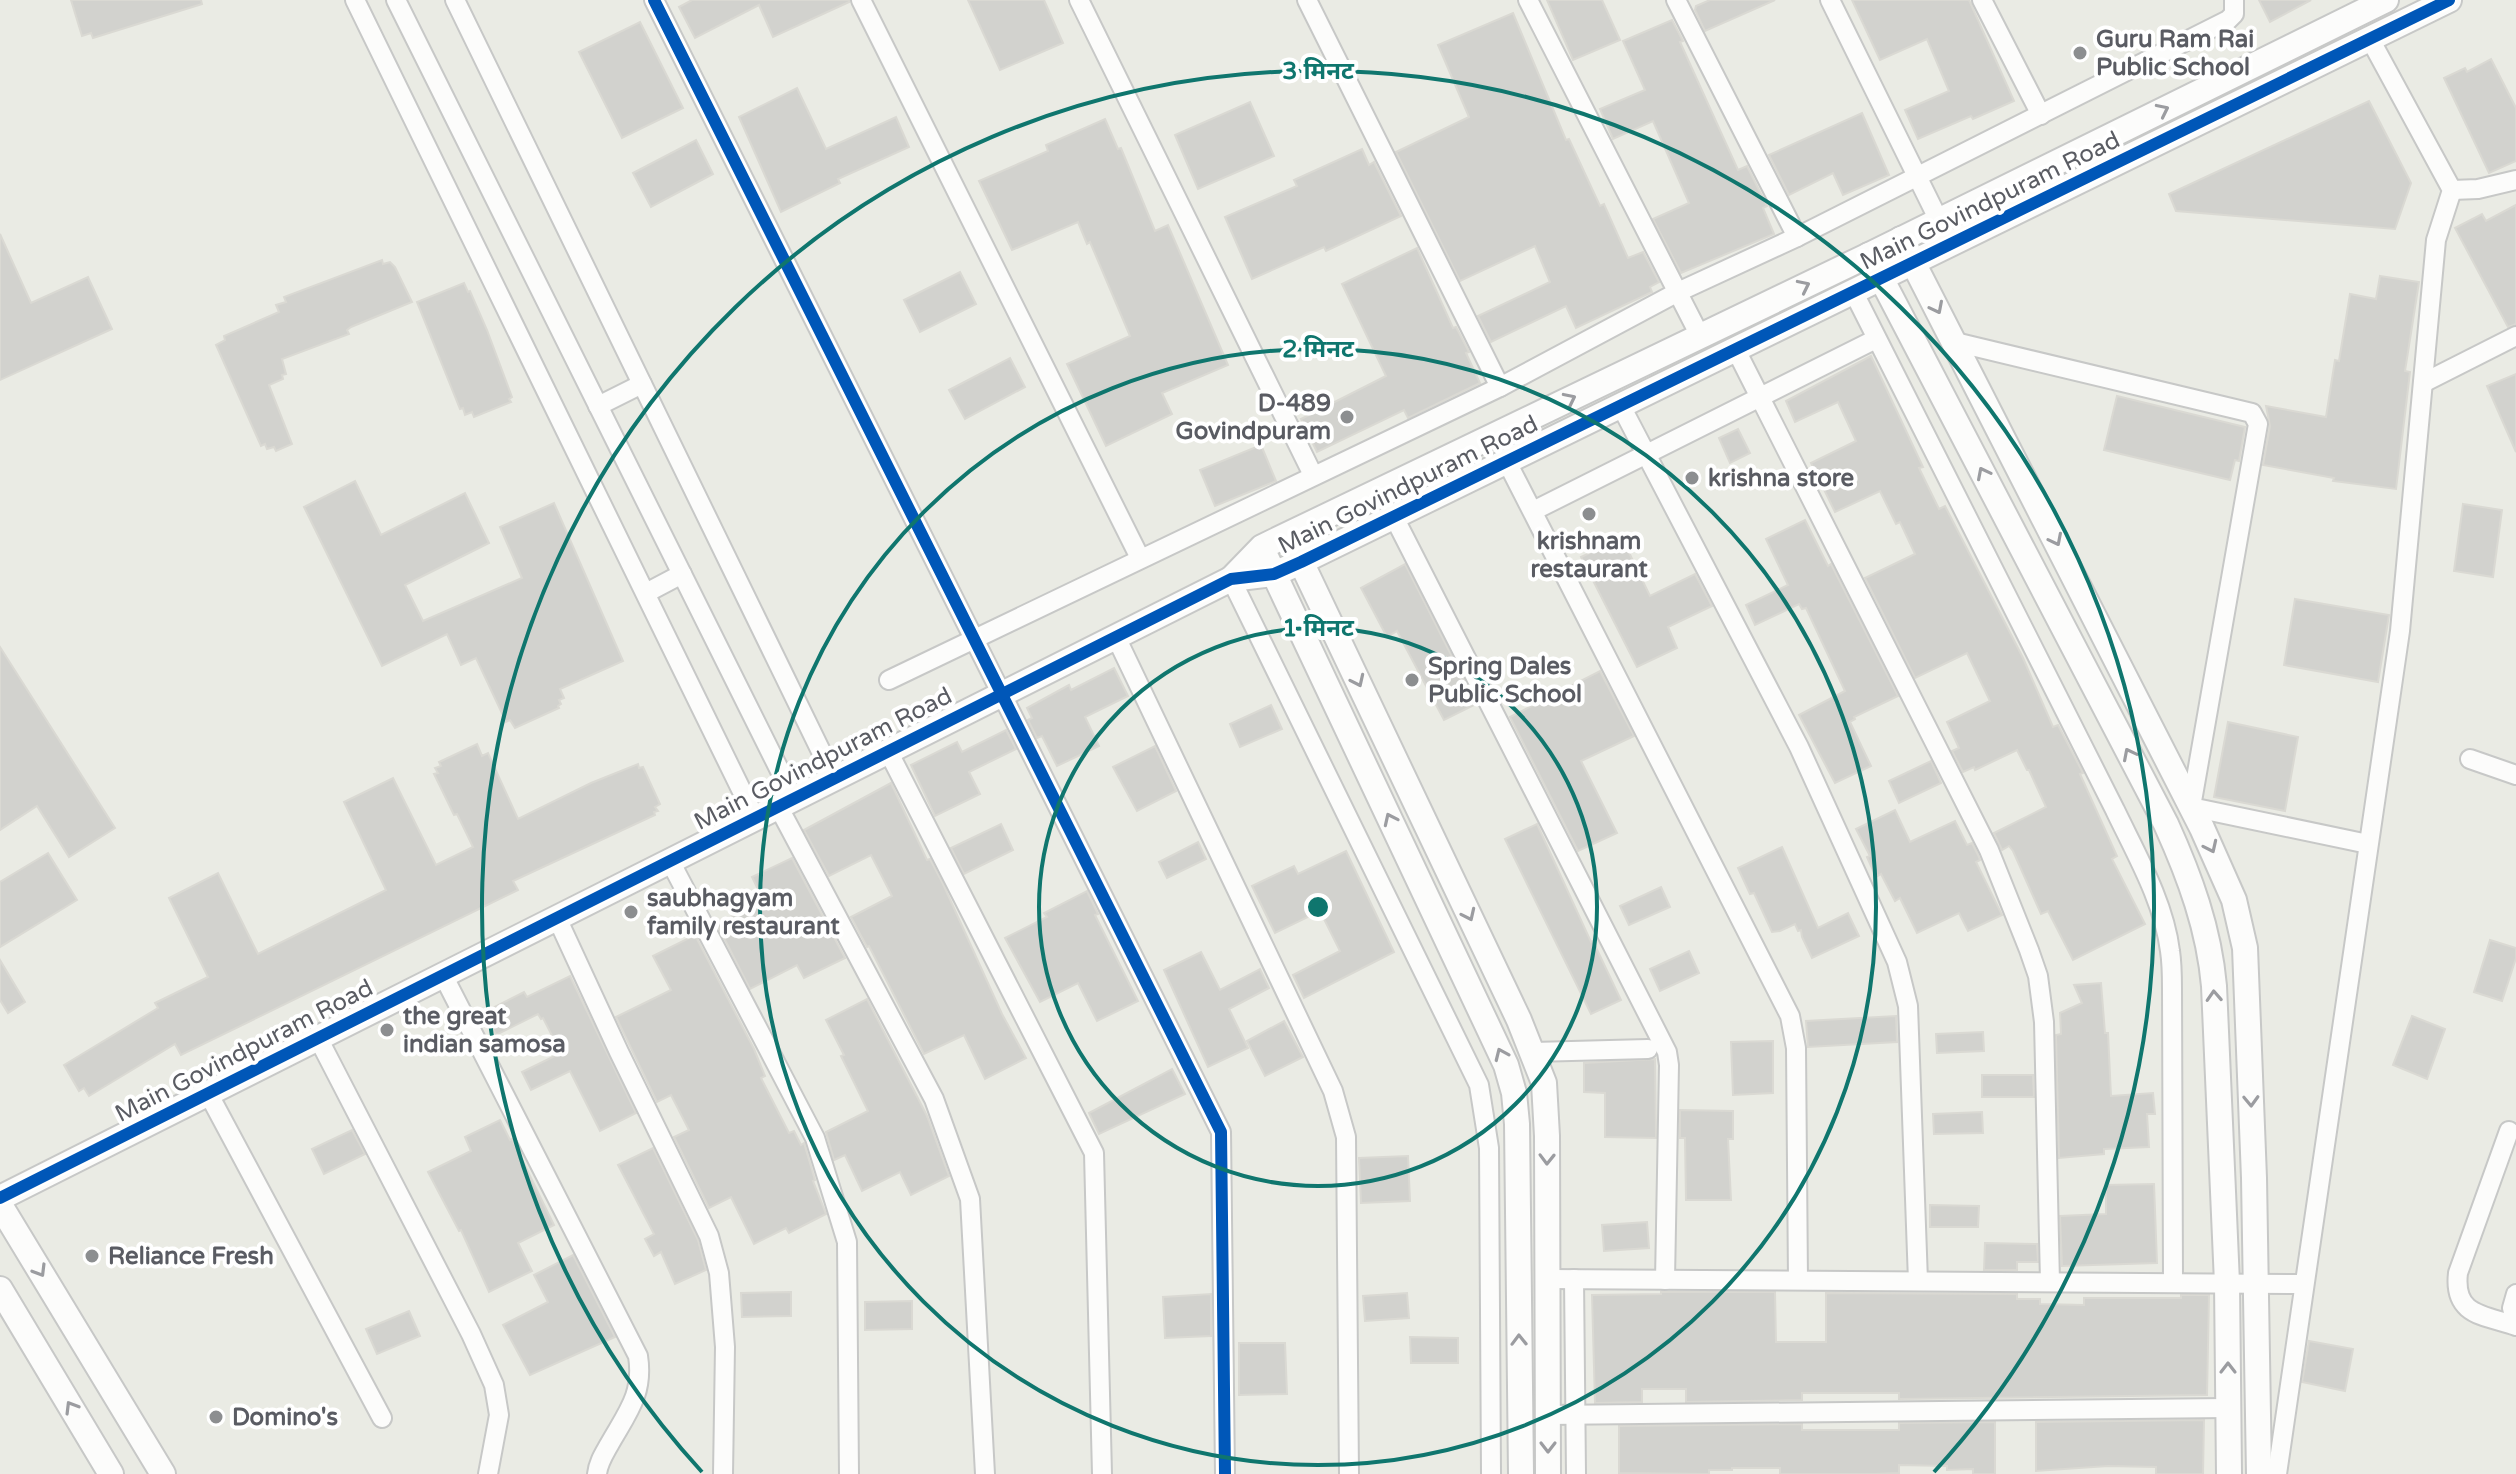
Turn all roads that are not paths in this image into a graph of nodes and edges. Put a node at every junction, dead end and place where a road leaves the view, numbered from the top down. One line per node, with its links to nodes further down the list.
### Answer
1 (355, 0): 52 (street)
2 (396, 0): 38 (street)
3 (455, 0): 35 (street)
4 (654, 0): 54 (street)
5 (861, 0): 47 (street)
6 (1079, 0): 42 (street)
7 (1307, 0): 36 (street)
8 (1528, 0): 27 (street)
9 (1676, 0): 21 (street)
10 (1830, 0): 17 (street)
11 (1982, 0): 16 (street)
12 (2234, 0): 16 (street)
13 (2449, 0): 15 (street, Main Govindpuram Road)
14 (2383, 1): 20 (street, Main Govindpuram Road, one-way to 14)
15 (2370, 39): 19 (street); 23 (street, Main Govindpuram Road)
16 (2041, 115): 17 (street)
17 (1917, 175): 20 (street); 21 (street)
18 (2516, 180): 19 (street)
19 (2452, 190): 34 (street)
20 (1939, 220): 22 (street, Main Govindpuram Road); 23 (street)
21 (1797, 237): 27 (street)
22 (1901, 239): 24 (street, Main Govindpuram Road); 25 (street)
23 (1951, 245): 25 (street, Main Govindpuram Road)
24 (1869, 255): 26 (street); 29 (street, Main Govindpuram Road, one-way to 24)
25 (1914, 264): 26 (street, Main Govindpuram Road); 32 (street, one-way to 32)
26 (1882, 279): 28 (street, Main Govindpuram Road); 82 (street, one-way to 26)
27 (1678, 292): 29 (street); 36 (street)
28 (1854, 293): 31 (street); 33 (street, Main Govindpuram Road)
29 (1700, 336): 45 (street, Main Govindpuram Road, one-way to 29)
30 (2516, 336): 34 (street)
31 (1876, 339): 37 (street); 81 (street)
32 (1955, 342): 62 (street, one-way to 62); 62 (street)
33 (1736, 350): 37 (street); 39 (street, Main Govindpuram Road)
34 (2423, 383): 64 (street)
35 (642, 384): 38 (street); 60 (street)
36 (1500, 387): 42 (street)
37 (1762, 396): 40 (street); 80 (street)
38 (598, 406): 49 (street)
39 (1621, 406): 40 (street); 41 (street, Main Govindpuram Road)
40 (1646, 454): 43 (street); 79 (street)
41 (1507, 462): 43 (street); 44 (street, Main Govindpuram Road)
42 (1313, 475): 47 (street)
43 (1533, 511): 78 (street)
44 (1394, 517): 48 (street, Main Govindpuram Road); 77 (street)
45 (1287, 535): 46 (street, Main Govindpuram Road); 48 (street)
46 (1262, 547): 50 (street); 51 (street, Main Govindpuram Road)
47 (1140, 558): 54 (street)
48 (1301, 562): 50 (street, Main Govindpuram Road); 70 (street, one-way to 70)
49 (682, 574): 52 (street); 61 (street)
50 (1274, 574): 51 (street, Main Govindpuram Road); 103 (street, one-way to 50)
51 (1231, 579): 53 (street, Main Govindpuram Road); 102 (street)
52 (646, 593): 63 (street)
53 (1116, 637): 56 (street, Main Govindpuram Road); 101 (street)
54 (973, 640): 55 (street); 56 (street)
55 (889, 680)
56 (1000, 695): 57 (street, Main Govindpuram Road); 100 (street)
57 (888, 751): 60 (street, Main Govindpuram Road); 99 (street)
58 (2470, 759): 59 (street)
59 (2516, 775)
60 (834, 778): 61 (street, Main Govindpuram Road)
61 (786, 803): 63 (street, Main Govindpuram Road); 98 (street)
62 (2191, 807): 64 (street); 83 (street, one-way to 83)
63 (755, 818): 65 (street, Main Govindpuram Road)
64 (2368, 844): 84 (street)
65 (670, 861): 66 (street, Main Govindpuram Road); 97 (street)
66 (557, 918): 67 (street, Main Govindpuram Road); 96 (street)
67 (443, 975): 68 (street, Main Govindpuram Road); 95 (street)
68 (318, 1038): 71 (street, Main Govindpuram Road); 94 (street)
69 (1648, 1049): 70 (street)
70 (1533, 1052): 75 (street, one-way to 75)
71 (208, 1093): 73 (street, Main Govindpuram Road); 91 (street)
72 (2509, 1131): 87 (street)
73 (0, 1198)
74 (0, 1205): 93 (street, one-way to 93)
75 (1547, 1279): 76 (street); 89 (street)
76 (1574, 1279): 77 (street); 90 (street)
77 (1665, 1280): 78 (street)
78 (1798, 1280): 79 (street)
79 (1918, 1281): 80 (street)
80 (2050, 1282): 81 (street)
81 (2173, 1282): 82 (street)
82 (2227, 1283): 83 (street); 88 (street, one-way to 82)
83 (2257, 1283): 84 (street); 107 (street)
84 (2304, 1284): 108 (street)
85 (0, 1289): 92 (street, one-way to 85)
86 (2516, 1294): 87 (street)
87 (2516, 1326)
88 (2228, 1408): 90 (street); 106 (street)
89 (1548, 1415): 90 (street); 104 (street, one-way to 104)
90 (1575, 1415): 105 (street)
91 (382, 1418)
92 (111, 1474)
93 (163, 1474)
94 (488, 1474)
95 (597, 1474)
96 (723, 1474)
97 (849, 1474)
98 (985, 1474)
99 (1102, 1474)
100 (1225, 1474)
101 (1349, 1474)
102 (1491, 1474)
103 (1521, 1474)
104 (1548, 1474)
105 (1576, 1474)
106 (2229, 1474)
107 (2259, 1474)
108 (2277, 1474)

